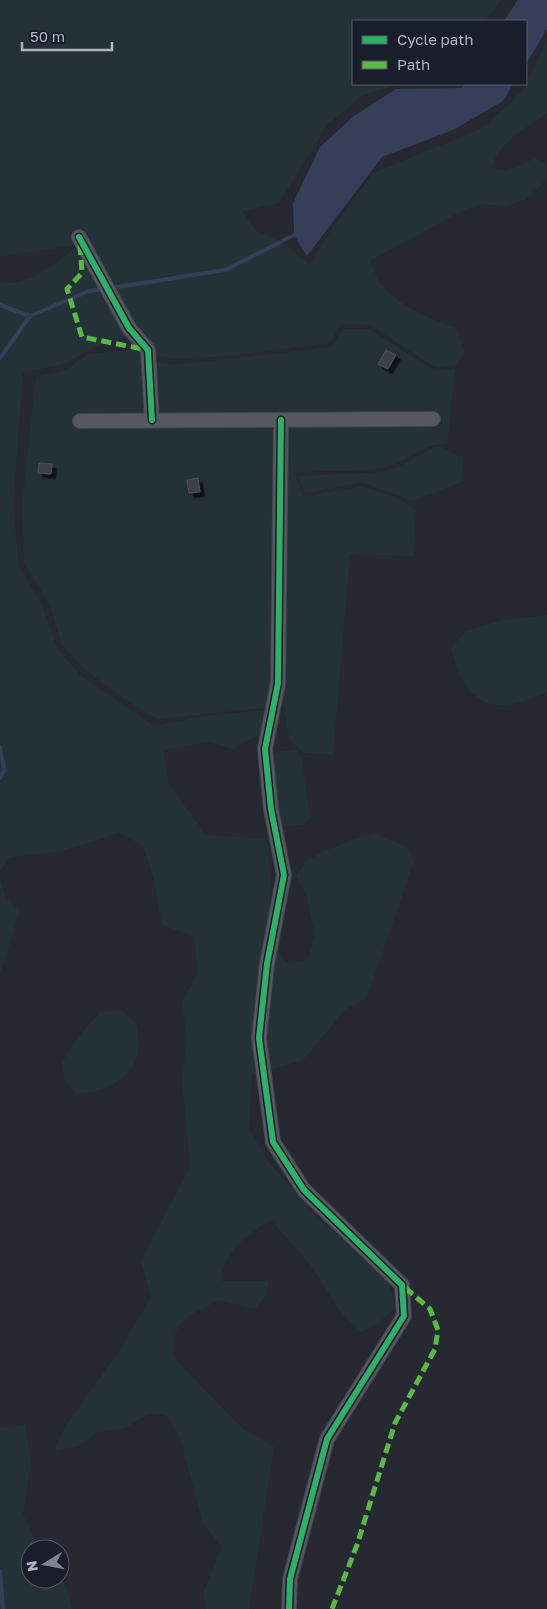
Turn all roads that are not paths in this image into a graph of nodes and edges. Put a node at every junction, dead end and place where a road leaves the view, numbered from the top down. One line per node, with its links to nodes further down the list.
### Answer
1 (79, 237): 3 (street)
2 (434, 419): 4 (street)
3 (152, 420): 4 (street); 5 (street)
4 (281, 420): 6 (street)
5 (80, 421)
6 (288, 1609)

